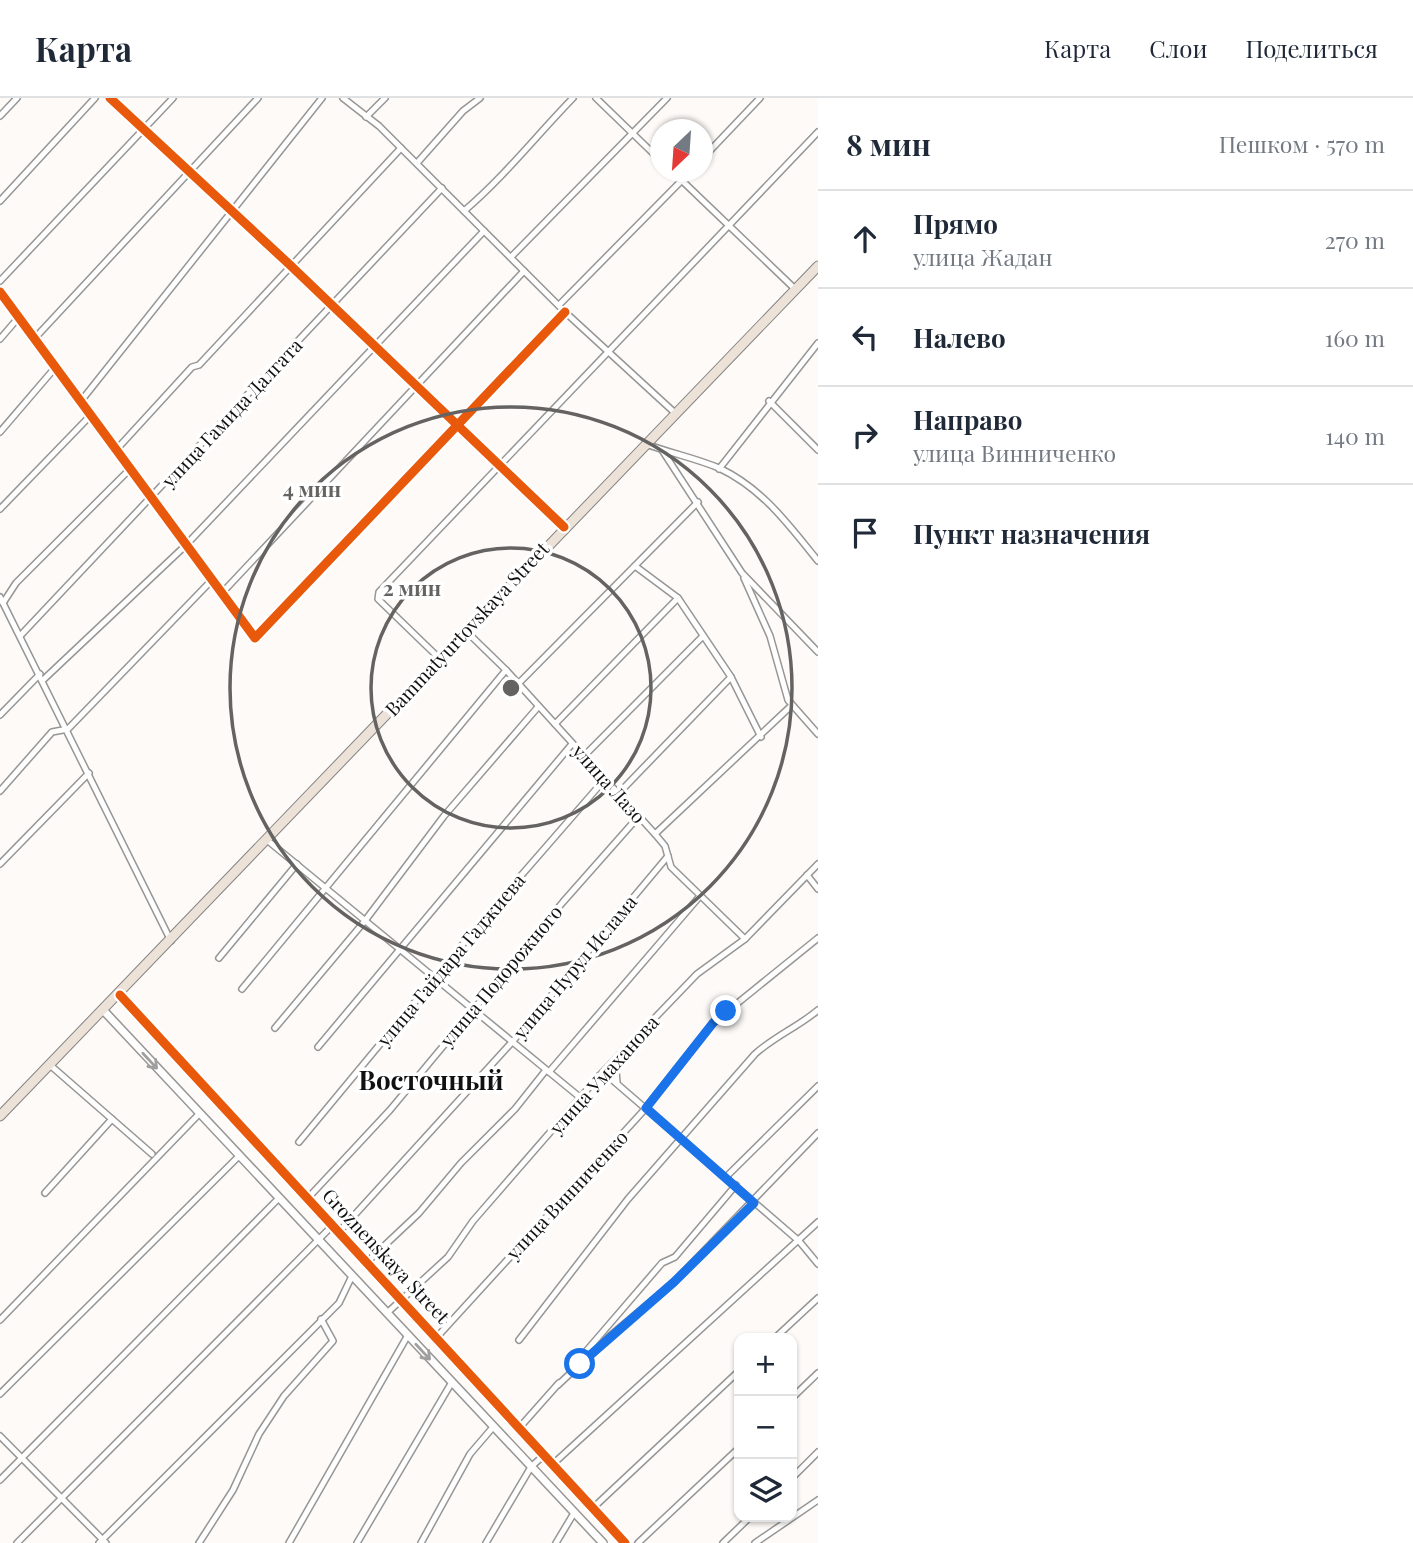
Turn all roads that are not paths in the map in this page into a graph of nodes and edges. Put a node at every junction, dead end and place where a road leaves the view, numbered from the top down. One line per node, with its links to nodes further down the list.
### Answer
1 (17, 98): 14 (street)
2 (95, 98): 27 (street)
3 (110, 98): 16 (street)
4 (173, 98): 16 (street)
5 (258, 98): 23 (street)
6 (323, 98): 29 (street)
7 (343, 98): 15 (street)
8 (385, 98): 15 (street)
9 (480, 98): 22 (street)
10 (573, 98): 28 (street)
11 (596, 98): 18 (street)
12 (667, 98): 18 (street)
13 (760, 98): 19 (street)
14 (0, 116)
15 (366, 117): 20 (street)
16 (144, 129): 23 (street); 36 (street)
17 (818, 132): 30 (street)
18 (633, 133): 21 (street); 32 (street)
19 (713, 147)
20 (401, 148): 22 (street); 33 (street)
21 (650, 150)
22 (417, 163): 26 (street)
23 (190, 171): 29 (street); 43 (street)
24 (680, 182): 39 (street)
25 (684, 182): 30 (street)
26 (442, 188): 28 (street); 40 (street, улица Гамида Далгата)
27 (0, 201)
28 (464, 211): 31 (street)
29 (233, 213): 33 (street); 50 (street)
30 (729, 226): 37 (street); 47 (street)
31 (484, 231): 32 (street); 46 (street)
32 (511, 257): 35 (street)
33 (290, 265): 40 (street); 57 (street)
34 (818, 266): 37 (highway, Bammatyurtovskaya Street)
35 (524, 271): 39 (street); 49 (street)
36 (0, 281)
37 (795, 289): 52 (highway, Bammatyurtovskaya Street)
38 (0, 292): 42 (street)
39 (559, 305): 41 (street)
40 (333, 306): 46 (street); 63 (street, улица Гамида Далгата)
41 (565, 312): 47 (street); 54 (street)
42 (19, 317): 43 (street); 44 (street)
43 (35, 338): 48 (street)
44 (0, 339)
45 (818, 344): 51 (street)
46 (375, 346): 49 (street); 67 (street)
47 (610, 353): 52 (street); 60 (street)
48 (54, 369): 50 (street); 55 (street)
49 (415, 384): 54 (street); 72 (street)
50 (81, 401): 53 (street)
51 (769, 401): 59 (street); 62 (street)
52 (675, 413): 56 (highway, Bammatyurtovskaya Street)
53 (91, 415): 57 (street); 65 (street)
54 (458, 426): 60 (street); 72 (street)
55 (0, 432)
56 (645, 443): 58 (street); 66 (highway, Bammatyurtovskaya Street)
57 (116, 450): 61 (street)
58 (662, 450): 62 (street); 64 (street)
59 (818, 450)
60 (501, 467): 66 (street); 79 (street)
61 (130, 469): 63 (street); 74 (street)
62 (719, 469): 68 (street)
63 (151, 498): 67 (street); 76 (street, улица Гамида Далгата)
64 (698, 502): 69 (street); 70 (street)
65 (0, 509)
66 (564, 527): 75 (highway, Bammatyurtovskaya Street)
67 (185, 546): 71 (street); 81 (street)
68 (818, 561)
69 (635, 566): 73 (street); 83 (street)
70 (742, 573): 78 (street); 84 (street)
71 (211, 581): 72 (street); 88 (street)
72 (222, 593)
73 (678, 598): 77 (street); 87 (street)
74 (1, 600): 76 (street)
75 (467, 632): 79 (highway, Bammatyurtovskaya Street); 80 (street, улица Лазо)
76 (20, 636): 81 (street)
77 (703, 636): 82 (street); 92 (street)
78 (818, 652)
79 (440, 659): 99 (highway, Bammatyurtovskaya Street)
80 (506, 670): 83 (street, улица Лазо); 105 (street)
81 (41, 677): 86 (street); 88 (street)
82 (730, 677): 90 (street); 96 (street)
83 (518, 684): 85 (street, улица Лазо)
84 (791, 706): 89 (street); 90 (street)
85 (538, 707): 87 (street, улица Лазо); 108 (street)
86 (0, 715)
87 (555, 724): 91 (street, улица Лазо)
88 (68, 729): 93 (street); 95 (street)
89 (818, 734)
90 (761, 737): 98 (street)
91 (572, 744): 92 (street, улица Лазо); 112 (street)
92 (584, 756): 94 (street, улица Лазо)
93 (89, 773): 102 (street); 111 (street)
94 (605, 779): 96 (street, улица Лазо); 114 (street, улица Гайдара Гаджиева)
95 (0, 791)
96 (618, 794): 97 (street, улица Лазо)
97 (639, 816): 98 (street, улица Лазо); 117 (street, улица Подорожного)
98 (655, 834): 100 (street, улица Лазо)
99 (267, 840): 103 (street); 111 (highway, Bammatyurtovskaya Street)
100 (668, 856): 107 (street, улица Лазо); 121 (street, улица Нурул Ислама)
101 (818, 863): 104 (street, улица Умаханова)
102 (0, 864)
103 (297, 864): 105 (street); 113 (street)
104 (807, 876): 106 (street); 110 (street, улица Умаханова)
105 (326, 888): 108 (street); 115 (street)
106 (818, 889)
107 (700, 896): 110 (street, улица Лазо); 125 (street)
108 (364, 922): 112 (street); 120 (street)
109 (818, 938): 130 (street, улица Винниченко)
110 (745, 939): 123 (street, улица Умаханова)
111 (170, 940): 116 (highway, Bammatyurtovskaya Street)
112 (400, 950): 114 (street); 122 (street)
113 (219, 958)
114 (436, 978): 117 (street); 136 (street, улица Гайдара Гаджиева)
115 (242, 989)
116 (120, 995): 119 (highway, Bammatyurtovskaya Street); 143 (street, Groznenskaya Street)
117 (472, 1009): 121 (street); 143 (street, улица Подорожного)
118 (818, 1010): 135 (street)
119 (104, 1011): 124 (highway, Bammatyurtovskaya Street); 131 (street, Groznenskaya Street, one-way to 131)
120 (275, 1028)
121 (513, 1041): 125 (street); 147 (street, улица Нурул Ислама)
122 (318, 1047)
123 (615, 1060): 126 (street, улица Умаханова); 127 (street)
124 (50, 1065): 132 (highway, Bammatyurtovskaya Street); 133 (street)
125 (548, 1071): 129 (street); 150 (street)
126 (599, 1076): 127 (street); 129 (street, улица Умаханова)
127 (618, 1084): 130 (street)
128 (818, 1086): 139 (street)
129 (582, 1099): 154 (street, улица Умаханова)
130 (646, 1108): 135 (street); 160 (street, улица Винниченко)
131 (200, 1113): 138 (street, Groznenskaya Street); 157 (street)
132 (0, 1116)
133 (112, 1119): 137 (street); 141 (street)
134 (818, 1133): 144 (street)
135 (681, 1138): 139 (street); 161 (street)
136 (299, 1142)
137 (152, 1154)
138 (239, 1156): 142 (street, Groznenskaya Street); 166 (street)
139 (726, 1177): 140 (street)
140 (736, 1185): 144 (street); 165 (street)
141 (45, 1193)
142 (279, 1198): 148 (street, Groznenskaya Street); 174 (street)
143 (308, 1198): 146 (street, Groznenskaya Street)
144 (754, 1203): 149 (street); 165 (street)
145 (818, 1222): 149 (street)
146 (333, 1225): 147 (street, Groznenskaya Street); 148 (street)
147 (339, 1232): 150 (street, Groznenskaya Street)
148 (318, 1239): 152 (street, Groznenskaya Street); 179 (street)
149 (799, 1241): 151 (street); 175 (street)
150 (368, 1262): 154 (street, Groznenskaya Street)
151 (818, 1264)
152 (352, 1276): 155 (street, Groznenskaya Street); 156 (street)
153 (818, 1298): 158 (street)
154 (402, 1300): 155 (street, улица Умаханова); 160 (street, Groznenskaya Street)
155 (387, 1313): 159 (street, Groznenskaya Street)
156 (321, 1319): 184 (street); 186 (street)
157 (0, 1320)
158 (780, 1333)
159 (408, 1335): 164 (street, Groznenskaya Street, one-way to 164); 187 (street)
160 (437, 1337): 169 (street, Groznenskaya Street)
161 (519, 1340)
162 (818, 1373): 167 (street)
163 (734, 1376): 181 (street)
164 (452, 1382): 168 (street, Groznenskaya Street); 188 (street)
165 (558, 1385): 169 (street)
166 (0, 1394)
167 (794, 1396)
168 (494, 1426): 176 (street, Groznenskaya Street); 189 (street)
169 (520, 1427): 173 (street, Groznenskaya Street)
170 (0, 1436): 174 (street)
171 (818, 1452): 177 (street)
172 (734, 1453): 194 (street)
173 (544, 1454): 175 (street, Groznenskaya Street); 176 (street)
174 (23, 1457): 178 (street); 179 (street)
175 (553, 1464): 181 (street, Groznenskaya Street)
176 (531, 1467): 182 (street, Groznenskaya Street); 190 (street)
177 (797, 1473)
178 (0, 1480)
179 (64, 1498): 184 (street); 185 (street)
180 (818, 1500): 196 (street)
181 (593, 1508): 193 (street, Groznenskaya Street)
182 (574, 1513): 191 (street); 192 (street, Groznenskaya Street)
183 (745, 1522): 195 (street)
184 (103, 1542)
185 (17, 1543)
186 (200, 1543)
187 (289, 1543)
188 (357, 1543)
189 (421, 1543)
190 (486, 1543)
191 (556, 1543)
192 (603, 1543)
193 (625, 1543)
194 (638, 1543)
195 (723, 1543)
196 (755, 1543)

